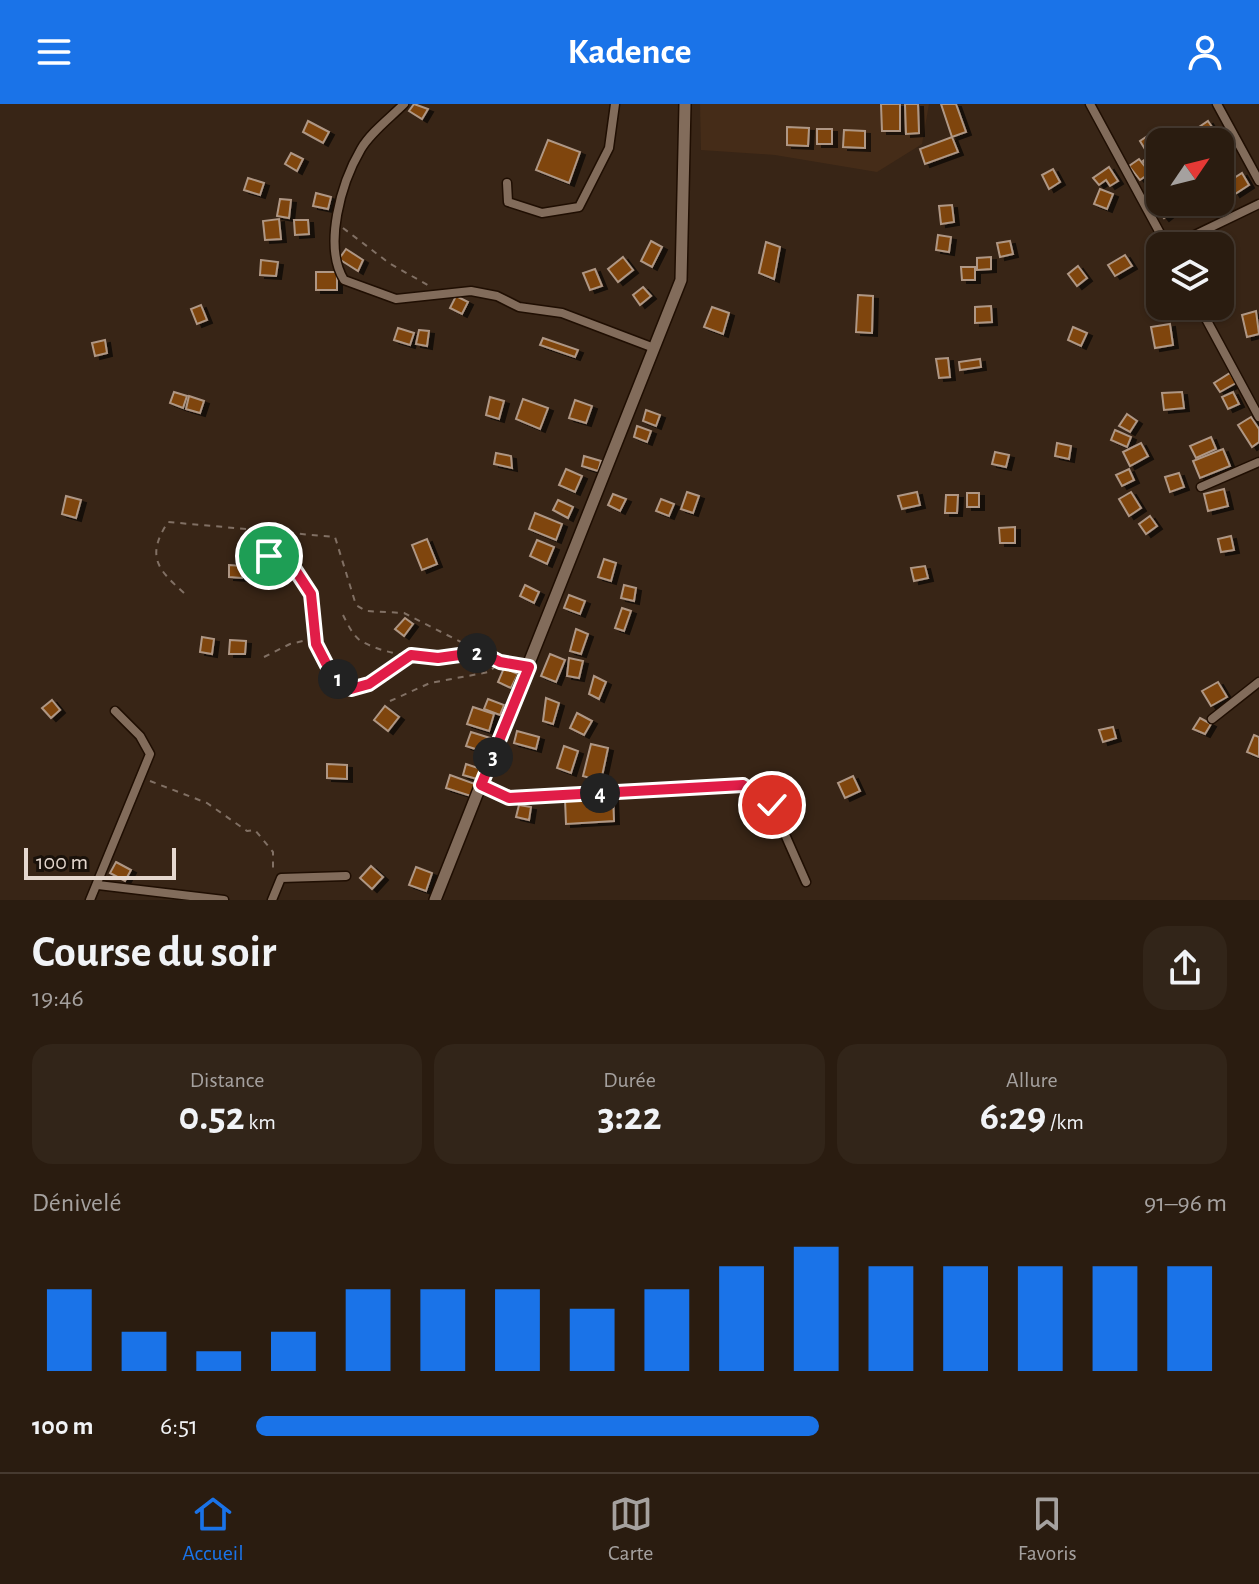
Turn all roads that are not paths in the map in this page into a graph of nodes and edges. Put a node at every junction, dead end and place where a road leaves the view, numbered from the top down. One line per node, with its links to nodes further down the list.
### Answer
1 (404, 104): 12 (street)
2 (615, 104): 7 (street)
3 (685, 104): 12 (main road)
4 (1090, 104): 9 (street)
5 (1217, 104): 6 (street)
6 (1259, 181)
7 (507, 183)
8 (1259, 204): 10 (street)
9 (1162, 232)
10 (1200, 232)
11 (1207, 320): 13 (street)
12 (654, 348): 19 (main road)
13 (1259, 417)
14 (1259, 462): 15 (street)
15 (1201, 487)
16 (1259, 682): 18 (street)
17 (115, 711): 22 (street)
18 (1212, 719)
19 (481, 785): 21 (street); 26 (main road)
20 (346, 876): 25 (street)
21 (806, 882)
22 (98, 885): 23 (street); 24 (street)
23 (90, 900)
24 (224, 900)
25 (272, 900)
26 (435, 900)

